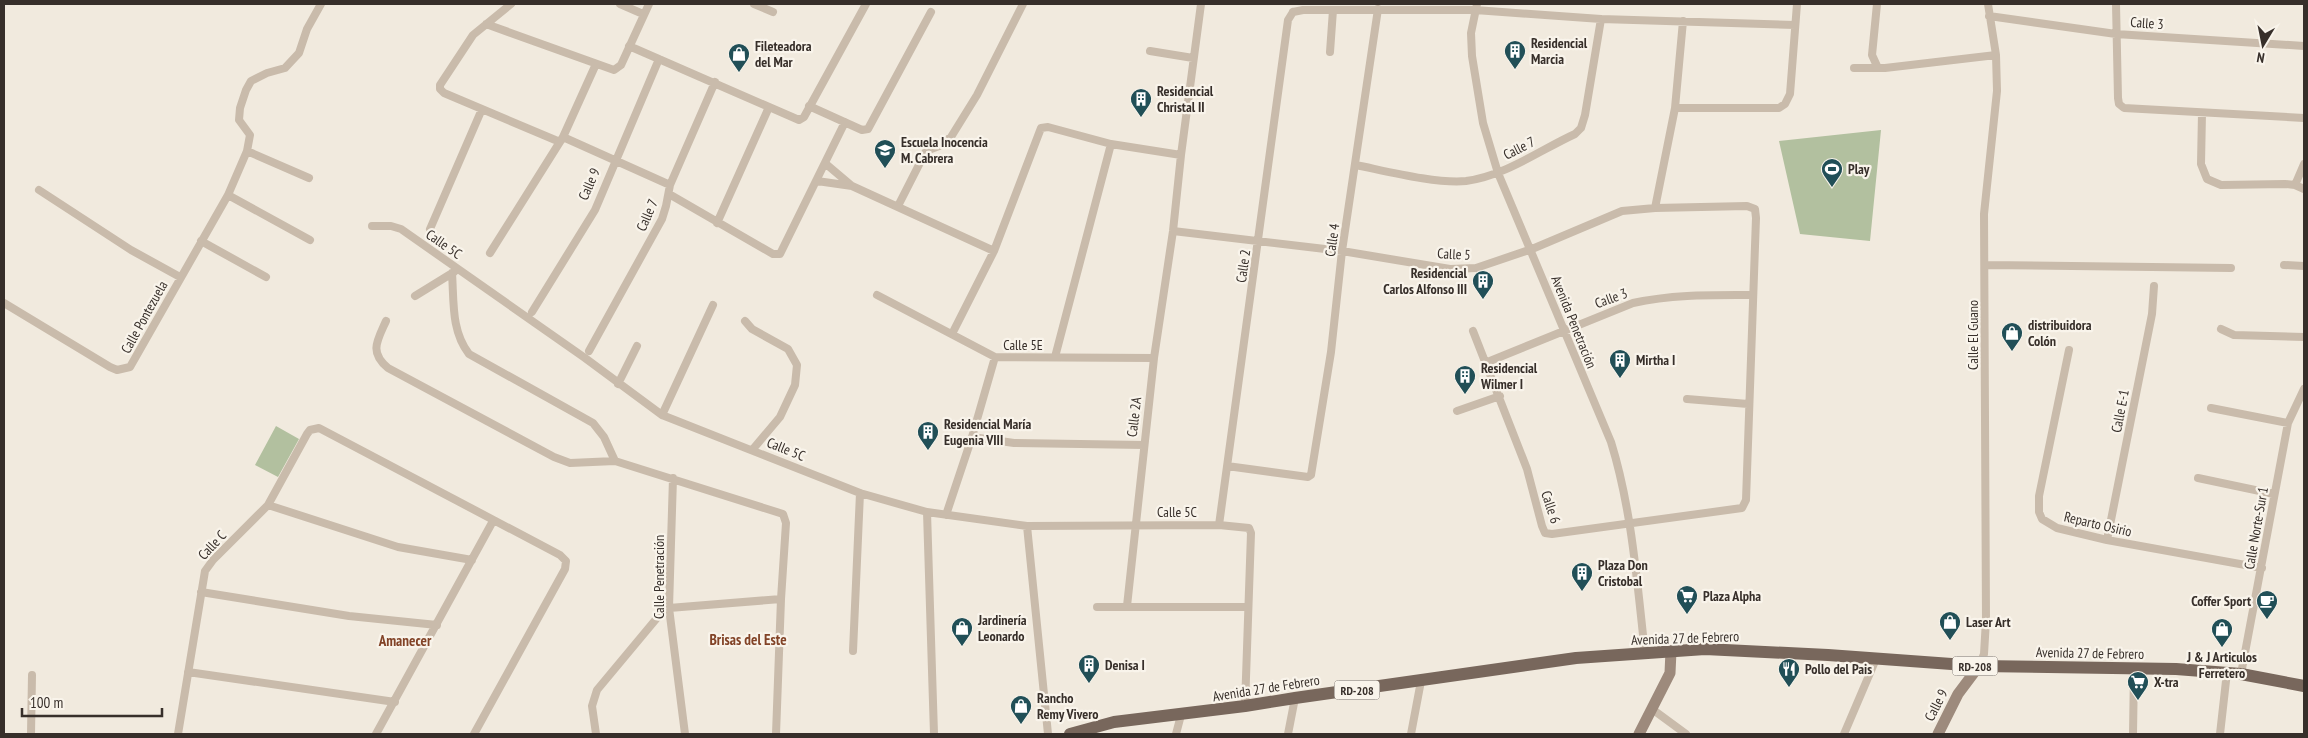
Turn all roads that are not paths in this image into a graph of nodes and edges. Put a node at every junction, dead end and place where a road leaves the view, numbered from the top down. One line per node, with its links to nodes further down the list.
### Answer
1 (321, 4): 47 (street)
2 (511, 4): 24 (street)
3 (620, 4): 20 (street)
4 (649, 4): 20 (street)
5 (754, 4): 17 (street)
6 (866, 4): 38 (street)
7 (1023, 4): 63 (street)
8 (1201, 4): 32 (street, Calle 2A)
9 (1289, 4): 19 (street)
10 (1797, 4): 25 (street)
11 (1877, 4): 35 (street)
12 (1988, 4): 21 (street, Calle El Guano)
13 (2116, 4): 26 (street)
14 (1476, 7): 15 (street); 22 (street); 53 (street, Avenida Penetración)
15 (1378, 9): 16 (street); 52 (street, Calle 4)
16 (1333, 10): 19 (street); 30 (street)
17 (773, 12)
18 (930, 12): 44 (street)
19 (1293, 12): 71 (street, Calle 2)
20 (643, 14): 27 (street)
21 (1989, 16): 26 (street, Calle 3); 31 (street, Calle El Guano)
22 (1601, 19): 23 (street); 53 (street, Calle 7)
23 (1683, 21): 25 (street); 40 (street)
24 (486, 24): 34 (street); 41 (street)
25 (1795, 25): 40 (street)
26 (2116, 34): 28 (street, Calle 3); 42 (street)
27 (628, 46): 33 (street); 34 (street)
28 (2304, 46)
29 (1150, 51): 32 (street)
30 (1330, 52)
31 (1996, 55): 35 (street); 76 (street, Calle El Guano)
32 (1193, 58): 48 (street, Calle 2A)
33 (659, 59): 37 (street); 49 (street, Calle 9)
34 (596, 64): 45 (street)
35 (1877, 66): 36 (street)
36 (1854, 68)
37 (715, 82): 39 (street); 57 (street, Calle 7)
38 (809, 106): 39 (street); 44 (street)
39 (770, 107): 65 (street)
40 (1675, 108): 64 (street)
41 (482, 109): 45 (street); 67 (street)
42 (2202, 112): 43 (street); 56 (street)
43 (2304, 118)
44 (845, 122): 50 (street)
45 (562, 140): 49 (street); 75 (street)
46 (1111, 144): 48 (street); 73 (street); 101 (street)
47 (247, 151): 54 (street); 62 (street, Calle Pontezuela)
48 (1180, 155): 68 (street, Calle 2A)
49 (616, 159): 57 (street); 89 (street, Calle 9)
50 (826, 164): 55 (street); 58 (street)
51 (2304, 164): 56 (street)
52 (1356, 165): 53 (street, Calle 7); 74 (street, Calle 4)
53 (1498, 173): 72 (street, Avenida Penetración)
54 (309, 178)
55 (817, 181): 58 (street); 65 (street)
56 (2295, 184): 59 (street)
57 (670, 185): 61 (street, Calle 7)
58 (852, 186): 63 (street)
59 (2304, 189)
60 (39, 190): 81 (street)
61 (669, 194): 65 (street); 99 (street, Calle 7)
62 (228, 195): 69 (street); 70 (street, Calle Pontezuela)
63 (898, 206): 73 (street)
64 (1655, 208): 72 (street, Calle 5); 85 (street, Calle 5)
65 (717, 223)
66 (372, 226): 80 (street, Calle 5C)
67 (430, 229)
68 (1173, 231): 71 (street, Calle 5); 102 (street, Calle 2A)
69 (310, 240)
70 (201, 241): 81 (street, Calle Pontezuela); 82 (street)
71 (1259, 241): 74 (street, Calle 5); 117 (street, Calle 2)
72 (1532, 249): 74 (street, Calle 5); 93 (street, Avenida Penetración)
73 (994, 251): 95 (street)
74 (1342, 251): 117 (street, Calle 4)
75 (490, 253)
76 (1985, 265): 79 (street); 144 (street, Calle El Guano)
77 (2284, 265): 78 (street)
78 (2304, 266)
79 (2231, 268)
80 (455, 271): 86 (street); 104 (street, Calle 5C); 116 (street)
81 (180, 277): 87 (street, Calle Pontezuela)
82 (266, 277)
83 (2154, 286): 130 (street, Calle E-1)
84 (877, 295): 95 (street, Calle 5E)
85 (1753, 295): 93 (street, Calle 3); 108 (street)
86 (415, 296)
87 (4, 303)
88 (713, 305): 111 (street)
89 (532, 312)
90 (386, 321): 116 (street)
91 (745, 321): 115 (street)
92 (2221, 329): 96 (street)
93 (1564, 330): 103 (street, Calle 3); 126 (street, Avenida Penetración)
94 (1473, 331): 103 (street, Calle 6)
95 (952, 334): 100 (street, Calle 5E)
96 (2304, 337)
97 (637, 346): 104 (street)
98 (2069, 350): 130 (street, Reparto Osirio)
99 (589, 351)
100 (995, 357): 101 (street, Calle 5E); 113 (street)
101 (1055, 357): 102 (street, Calle 5E)
102 (1154, 358): 114 (street, Calle 2A)
103 (1485, 363): 106 (street, Calle 6)
104 (618, 384): 111 (street, Calle 5C)
105 (2304, 390): 112 (street, Calle Norte-Sur 1)
106 (1500, 396): 110 (street); 126 (street, Calle 6)
107 (1686, 399): 108 (street)
108 (1748, 404): 126 (street, Calle 6)
109 (2211, 408): 112 (street)
110 (1457, 411)
111 (662, 415): 115 (street, Calle 5C)
112 (2288, 423): 121 (street, Calle Norte-Sur 1)
113 (972, 438): 114 (street); 124 (street)
114 (1144, 445): 127 (street, Calle 2A)
115 (752, 449): 120 (street, Calle 5C)
116 (614, 461): 118 (street)
117 (1227, 466): 128 (street, Calle 2)
118 (673, 478): 134 (street); 138 (street, Calle Penetración)
119 (2198, 478): 121 (street)
120 (860, 493): 123 (street, Calle 5C); 140 (street)
121 (2274, 494): 132 (street, Calle Norte-Sur 1)
122 (268, 505): 125 (street, Calle C); 131 (street); 133 (street, Calle C)
123 (927, 512): 124 (street, Calle 5C); 164 (street)
124 (946, 515): 129 (street, Calle 5C)
125 (494, 521): 131 (street); 160 (street)
126 (1629, 523): 142 (street, Avenida Penetración)
127 (1134, 525): 128 (street, Calle 5C); 129 (street, Calle 5C); 135 (street, Calle 2A)
128 (1219, 525): 137 (street, Calle 5C)
129 (1027, 526): 165 (street)
130 (2107, 540): 132 (street, Reparto Osirio)
131 (472, 560): 139 (street)
132 (2262, 568): 148 (street, Calle Norte-Sur 1)
133 (201, 592): 139 (street); 146 (street, Calle C)
134 (781, 599): 138 (street); 163 (street)
135 (1127, 606): 136 (street); 137 (street)
136 (1097, 607)
137 (1248, 607): 154 (street)
138 (669, 608): 161 (street); 162 (street, Calle Penetración)
139 (437, 625): 153 (street)
140 (853, 651)
141 (1671, 651): 142 (main road, Avenida 27 de Febrero / RD-208); 143 (main road, Avenida 27 de Febrero / RD-208); 155 (main road)
142 (1645, 653): 150 (main road, Avenida 27 de Febrero / RD-208)
143 (1876, 659): 144 (main road, Avenida 27 de Febrero / RD-208); 172 (street)
144 (1979, 666): 145 (main road, Avenida 27 de Febrero / RD-208); 173 (main road, Calle 9)
145 (2134, 668): 147 (main road, Avenida 27 de Febrero / RD-208); 174 (street)
146 (188, 672): 153 (street); 158 (street, Calle C)
147 (2227, 672): 148 (main road, Avenida 27 de Febrero / RD-208); 175 (street)
148 (2241, 674): 151 (main road, Avenida 27 de Febrero / RD-208)
149 (32, 675): 157 (street)
150 (1422, 681): 152 (main road, Avenida 27 de Febrero / RD-208); 169 (street)
151 (2304, 686)
152 (1295, 698): 154 (main road, Avenida 27 de Febrero / RD-208); 168 (street)
153 (395, 702): 159 (street)
154 (1245, 706): 156 (main road, Avenida 27 de Febrero / RD-208)
155 (1652, 709): 170 (main road); 171 (street)
156 (1181, 715): 166 (main road, Avenida 27 de Febrero / RD-208); 167 (street)
157 (31, 734)
158 (178, 734)
159 (376, 734)
160 (474, 734)
161 (596, 734)
162 (685, 734)
163 (776, 734)
164 (934, 734)
165 (1048, 734)
166 (1070, 734)
167 (1176, 734)
168 (1288, 734)
169 (1411, 734)
170 (1639, 734)
171 (1686, 734)
172 (1844, 734)
173 (1938, 734)
174 (2133, 734)
175 (2220, 734)

